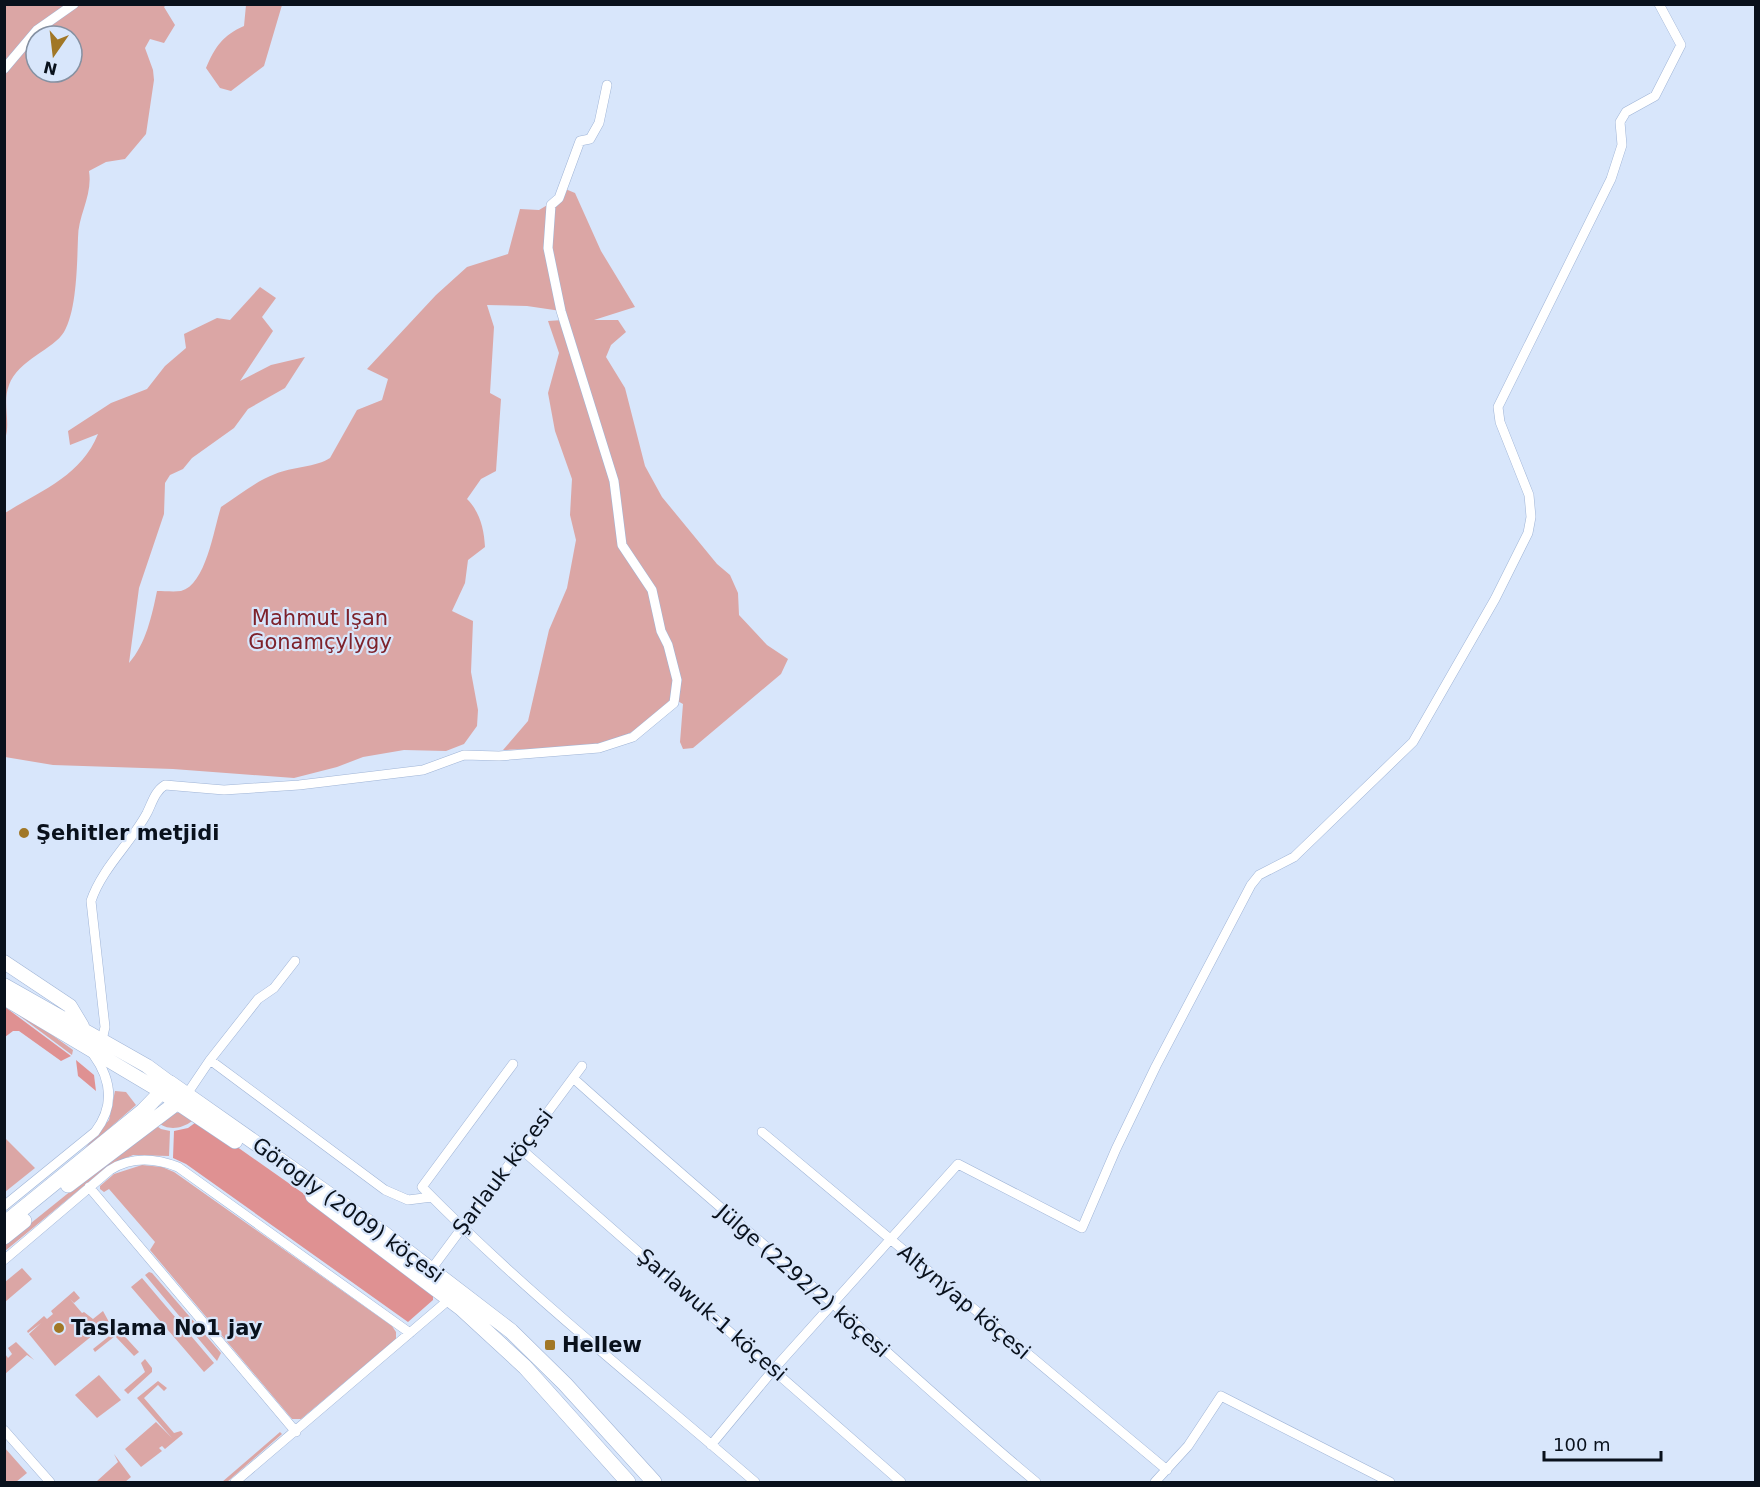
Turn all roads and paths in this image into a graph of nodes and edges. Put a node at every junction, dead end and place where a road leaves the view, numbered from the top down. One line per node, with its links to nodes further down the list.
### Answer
1 (74, 4): 3 (street)
2 (1659, 4): 29 (street)
3 (4, 69)
4 (607, 85): 10 (street)
5 (4, 962): 9 (main road)
6 (295, 962): 12 (street)
7 (4, 985): 9 (main road, Görogly (2009) köçesi)
8 (4, 998): 11 (main road, Görogly (2009) köçesi)
9 (83, 1028): 10 (main road, Görogly (2009) köçesi)
10 (102, 1040): 16 (main road, Görogly (2009) köçesi)
11 (87, 1045): 16 (main road, Görogly (2009) köçesi); 19 (street)
12 (210, 1060): 17 (street); 23 (street)
13 (513, 1064): 23 (street)
14 (582, 1066): 15 (street, Şarlauk köçesi)
15 (573, 1078): 20 (street, Şarlauk köçesi); 33 (street, Jülge (2292/2) köçesi)
16 (166, 1088): 17 (main road, Görogly (2009) köçesi); 21 (main road)
17 (182, 1099): 28 (main road); 31 (main road, Görogly (2009) köçesi)
18 (762, 1132): 29 (street, Altynýap köçesi)
19 (77, 1147): 21 (main road); 24 (street)
20 (521, 1149): 27 (street, Şarlauk köçesi); 35 (street, Şarlawuk-1 köçesi)
21 (73, 1168): 25 (main road)
22 (89, 1187): 30 (street); 34 (street); 37 (street)
23 (432, 1197): 27 (street)
24 (4, 1207): 25 (main road)
25 (21, 1210): 26 (main road)
26 (4, 1224)
27 (461, 1227): 31 (street, Şarlauk köçesi); 38 (street)
28 (4, 1237)
29 (890, 1239): 33 (street); 39 (street, Altynýap köçesi)
30 (4, 1260)
31 (428, 1274): 32 (main road, Görogly (2009) köçesi)
32 (454, 1295): 34 (street); 42 (main road, Görogly (2009) köçesi); 43 (main road, Görogly (2009) köçesi)
33 (832, 1303): 35 (street); 46 (street, Jülge (2292/2) köçesi)
34 (410, 1333): 37 (street)
35 (774, 1369): 38 (street); 45 (street, Şarlawuk-1 köçesi)
36 (4, 1430): 40 (street)
37 (296, 1432): 41 (street)
38 (711, 1445): 44 (street)
39 (1167, 1470): 47 (street); 48 (street)
40 (50, 1482)
41 (235, 1482)
42 (628, 1482)
43 (654, 1482)
44 (755, 1482)
45 (901, 1482)
46 (1036, 1482)
47 (1155, 1482)
48 (1390, 1482)

